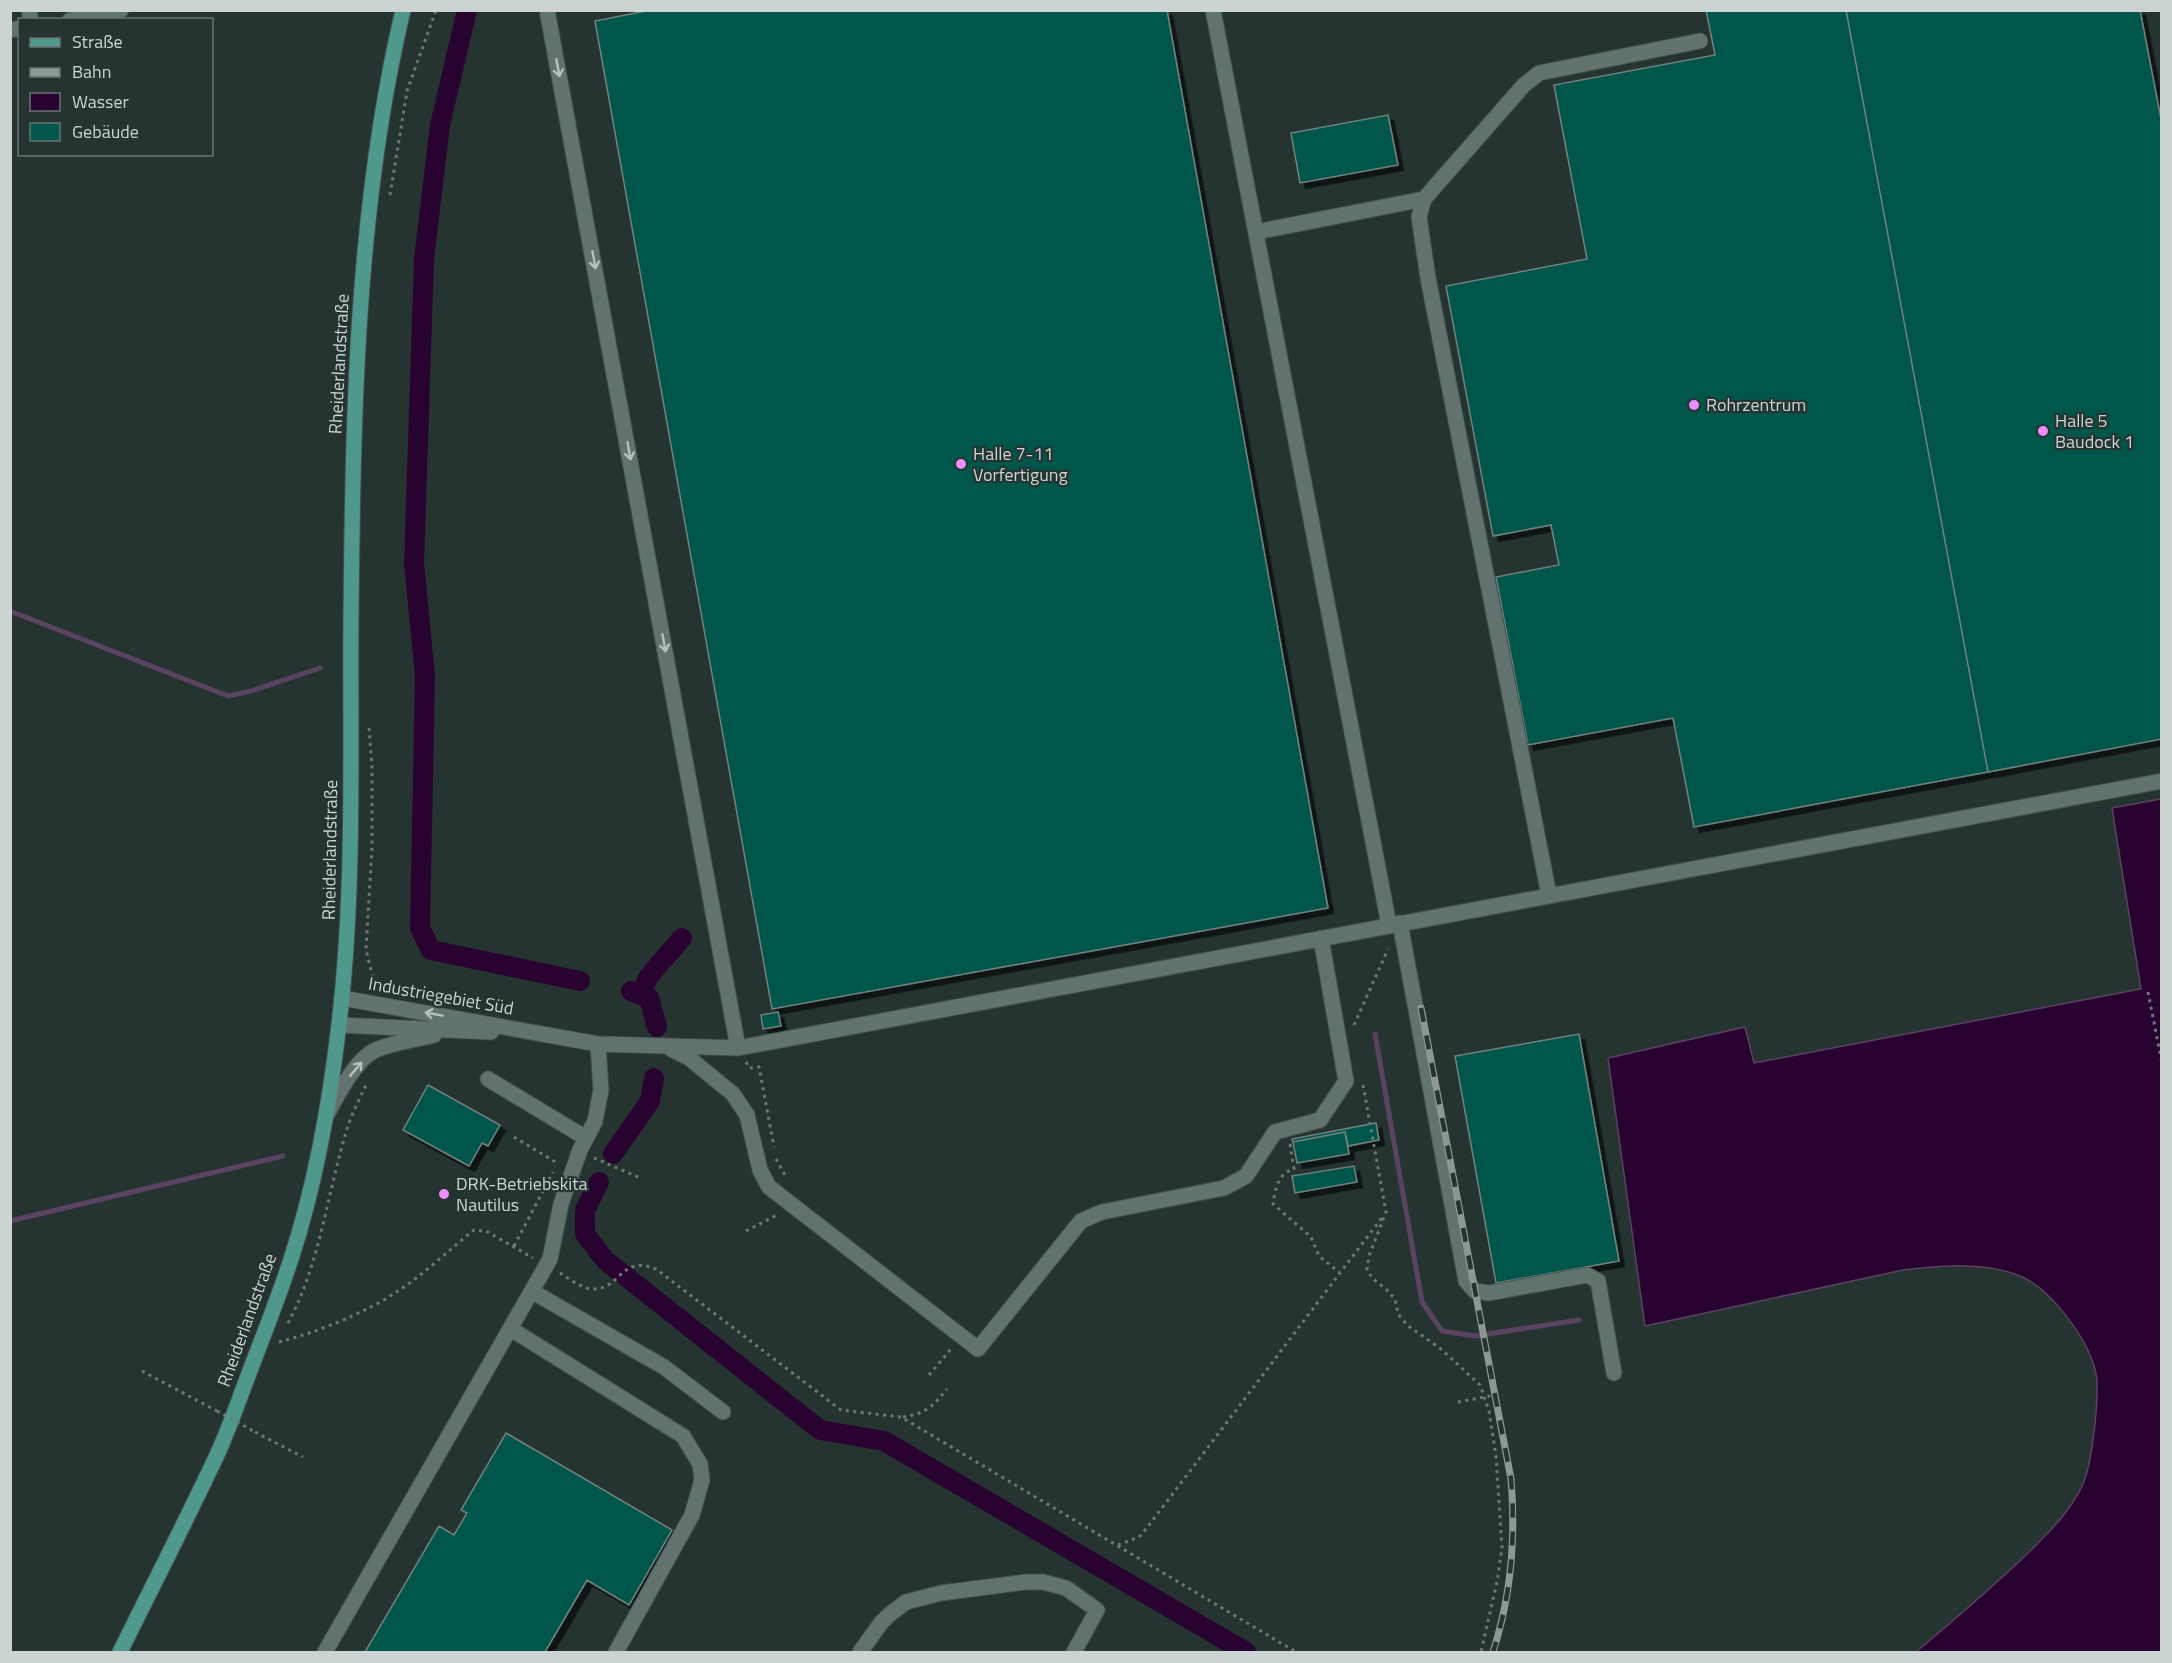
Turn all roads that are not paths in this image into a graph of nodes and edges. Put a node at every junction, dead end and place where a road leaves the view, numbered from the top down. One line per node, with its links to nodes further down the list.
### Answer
1 (121, 10): 5 (lane)
2 (403, 10): 13 (main road, Rheiderlandstraße)
3 (547, 10): 19 (lane, one-way to 19)
4 (1213, 10): 8 (lane)
5 (79, 18)
6 (1700, 41): 7 (lane)
7 (1424, 199): 8 (lane); 10 (lane)
8 (1256, 232): 11 (lane)
9 (2162, 781): 10 (lane, Industriegebiet Süd)
10 (1550, 895): 11 (lane, Industriegebiet Süd)
11 (1395, 924): 12 (lane, Industriegebiet Süd); 25 (lane)
12 (1321, 938): 18 (lane); 19 (lane, Industriegebiet Süd)
13 (342, 998): 14 (main road, Rheiderlandstraße); 16 (lane, Industriegebiet Süd, one-way to 13)
14 (339, 1025): 15 (lane, Industriegebiet Süd); 21 (main road, Rheiderlandstraße)
15 (449, 1031): 16 (lane, Industriegebiet Süd); 21 (lane, Industriegebiet Süd, one-way to 15)
16 (533, 1032): 17 (lane, Industriegebiet Süd)
17 (598, 1044): 18 (lane, Industriegebiet Süd); 22 (lane)
18 (666, 1047): 19 (lane, Industriegebiet Süd)
19 (738, 1048)
20 (488, 1079): 22 (lane)
21 (325, 1119): 27 (main road, Rheiderlandstraße)
22 (586, 1138): 23 (lane)
23 (533, 1292): 24 (lane); 26 (lane)
24 (511, 1329): 28 (lane); 29 (lane)
25 (1614, 1373)
26 (723, 1412)
27 (120, 1653)
28 (325, 1653)
29 (616, 1653)
30 (860, 1653): 31 (lane)
31 (1074, 1653)

